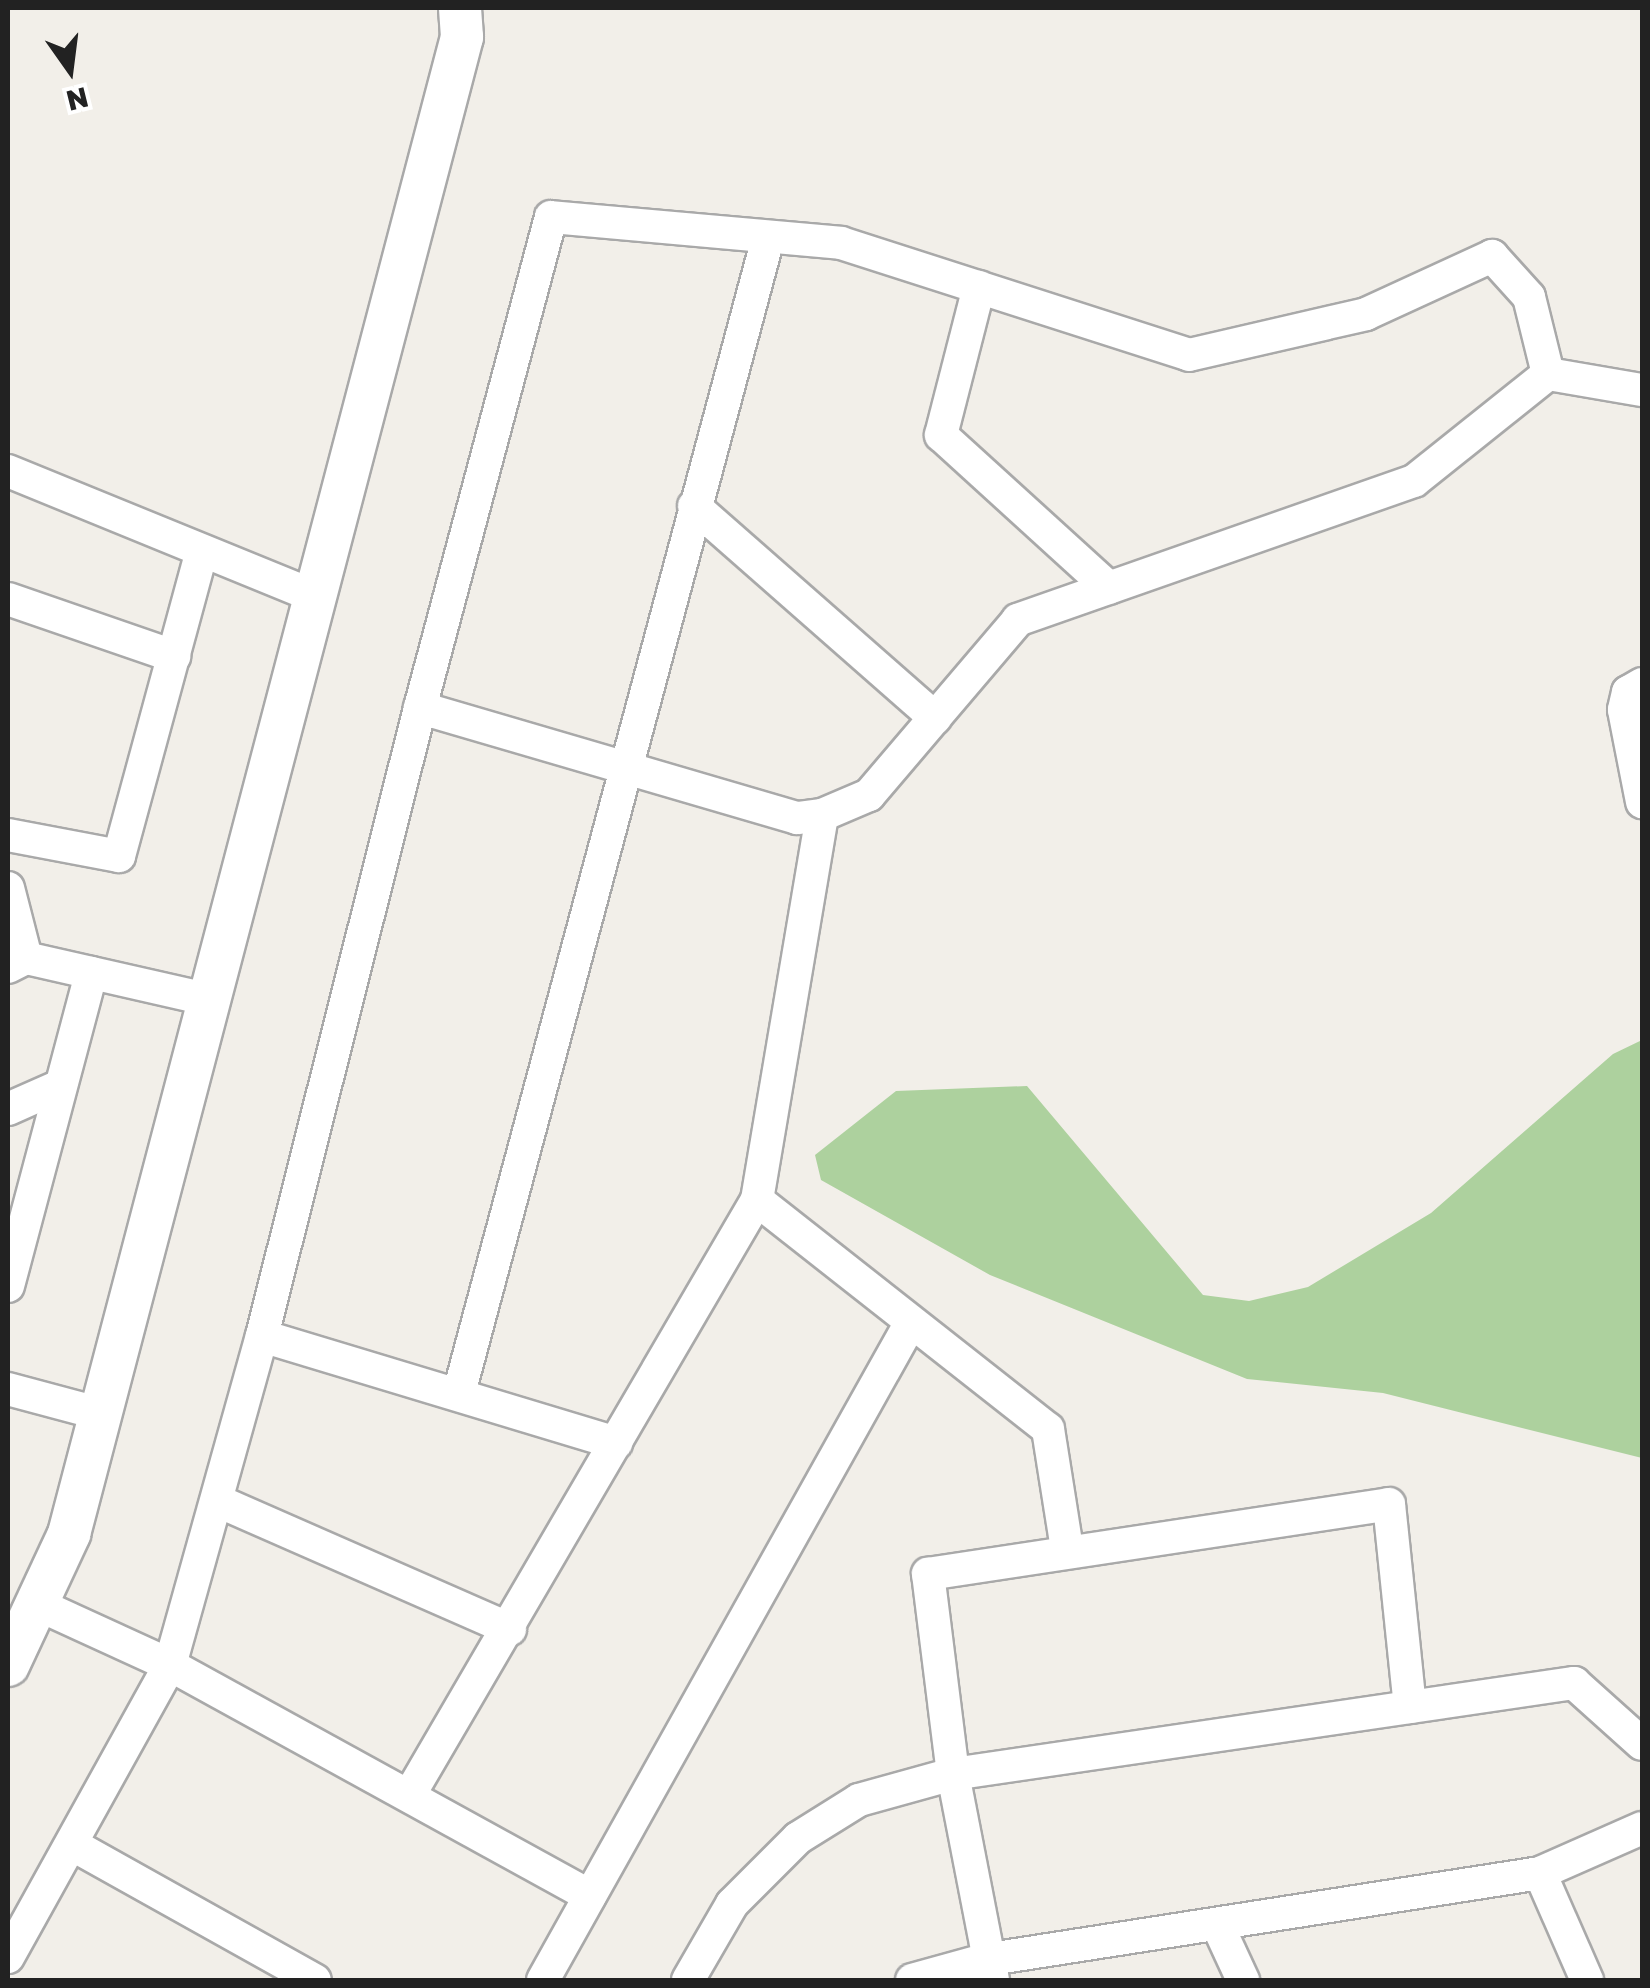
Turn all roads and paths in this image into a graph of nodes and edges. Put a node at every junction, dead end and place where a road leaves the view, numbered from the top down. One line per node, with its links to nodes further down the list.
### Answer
1 (460, 8): 10 (street)
2 (768, 238): 3 (street); 7 (street); 14 (street)
3 (979, 287): 4 (street); 9 (street)
4 (1548, 374): 5 (street); 9 (street)
5 (1642, 390)
6 (8, 471): 8 (street)
7 (694, 506): 15 (street); 16 (street)
8 (202, 551): 10 (street); 12 (street)
9 (1109, 588): 15 (street)
10 (316, 597): 23 (street)
11 (8, 599): 12 (street)
12 (174, 656): 19 (street)
13 (1642, 684): 17 (street)
14 (420, 708): 16 (street); 29 (street)
15 (935, 718): 18 (street)
16 (621, 770): 18 (street); 31 (street)
17 (1642, 802)
18 (822, 814): 26 (street)
19 (8, 836)
20 (8, 888): 21 (street)
21 (17, 962): 22 (street)
22 (91, 972): 23 (street); 24 (street)
23 (210, 1000): 32 (street)
24 (60, 1086): 25 (street); 27 (street)
25 (8, 1109)
26 (757, 1200): 28 (street); 33 (street)
27 (8, 1286)
28 (910, 1324): 35 (street); 47 (street)
29 (262, 1336): 31 (street); 34 (street)
30 (8, 1389): 32 (street)
31 (458, 1393): 33 (street)
32 (101, 1414): 36 (street)
33 (616, 1443): 37 (street)
34 (218, 1502): 37 (street); 38 (street)
35 (1067, 1549): 40 (street); 42 (street)
36 (39, 1605): 38 (street); 39 (street)
37 (510, 1628): 43 (street)
38 (170, 1664): 43 (street); 45 (street)
39 (8, 1665)
40 (1410, 1707): 41 (street); 42 (street)
41 (1642, 1744)
42 (953, 1774): 50 (street); 53 (street)
43 (410, 1794): 47 (street)
44 (1642, 1828): 46 (street)
45 (73, 1845): 49 (street); 51 (street)
46 (1540, 1873): 48 (street); 56 (street)
47 (590, 1896): 52 (street)
48 (1218, 1926): 50 (street); 55 (street)
49 (8, 1957)
50 (989, 1970): 54 (street)
51 (315, 1980)
52 (542, 1980)
53 (688, 1980)
54 (912, 1980)
55 (1243, 1980)
56 (1587, 1980)

